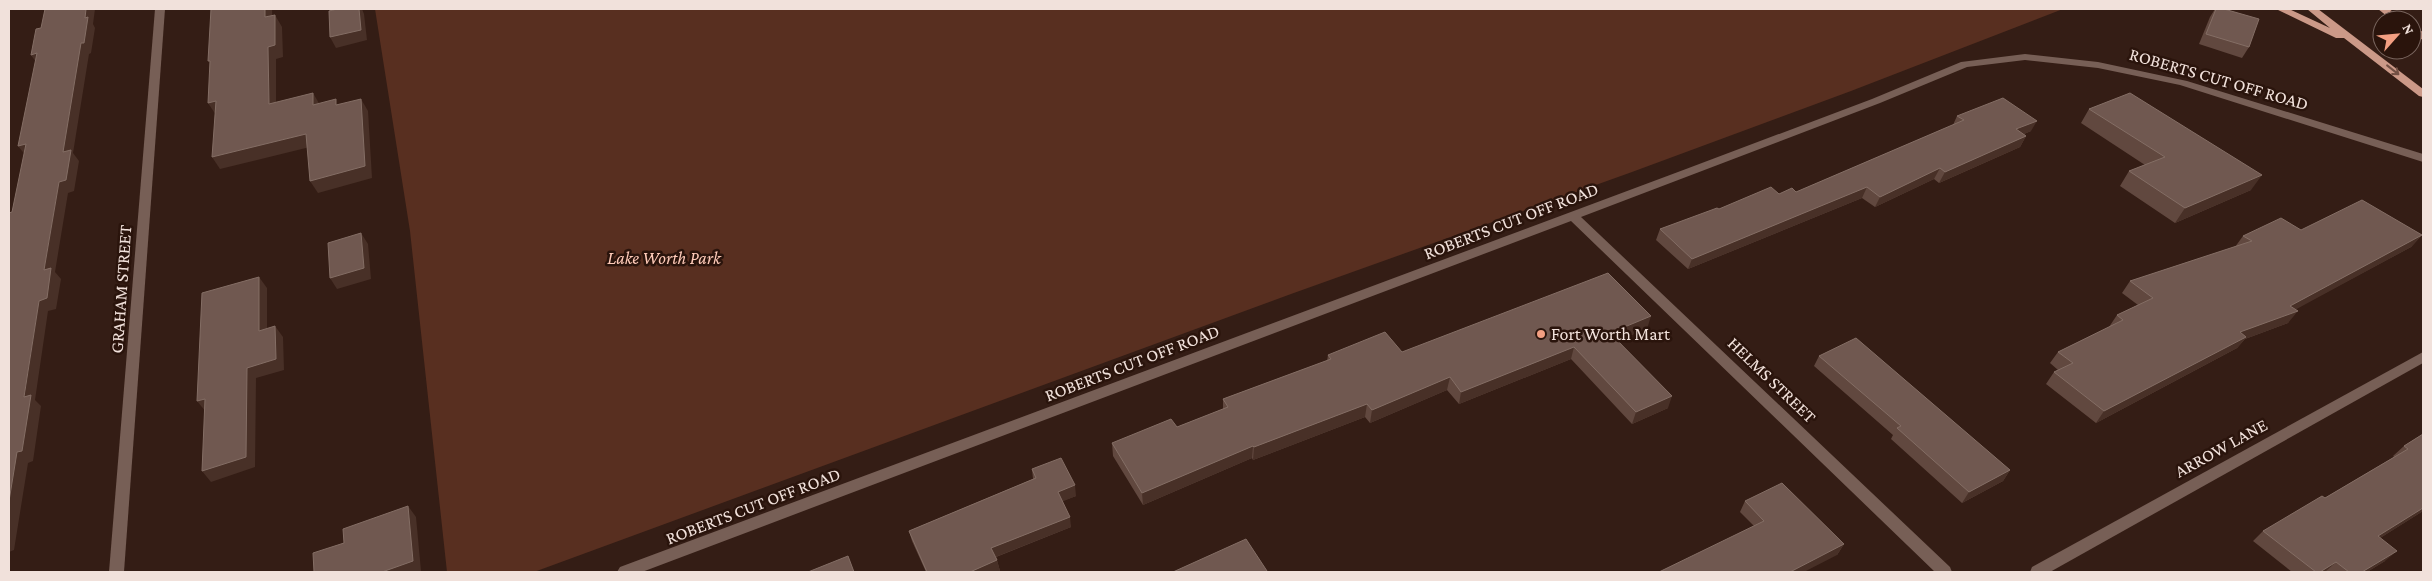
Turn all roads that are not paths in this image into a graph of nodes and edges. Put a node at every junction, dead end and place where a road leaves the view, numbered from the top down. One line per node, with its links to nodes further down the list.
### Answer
1 (160, 9): 9 (street, GRAHAM STREET)
2 (2281, 9): 4 (main road)
3 (2312, 9): 4 (main road)
4 (2364, 48): 5 (main road, one-way to 5)
5 (2423, 94)
6 (2423, 158): 7 (street, ROBERTS CUT OFF ROAD)
7 (1573, 216): 10 (street, ROBERTS CUT OFF ROAD); 11 (street, HELMS STREET)
8 (2423, 357): 12 (street, ARROW LANE)
9 (116, 572)
10 (625, 572)
11 (1945, 572)
12 (2037, 572)

